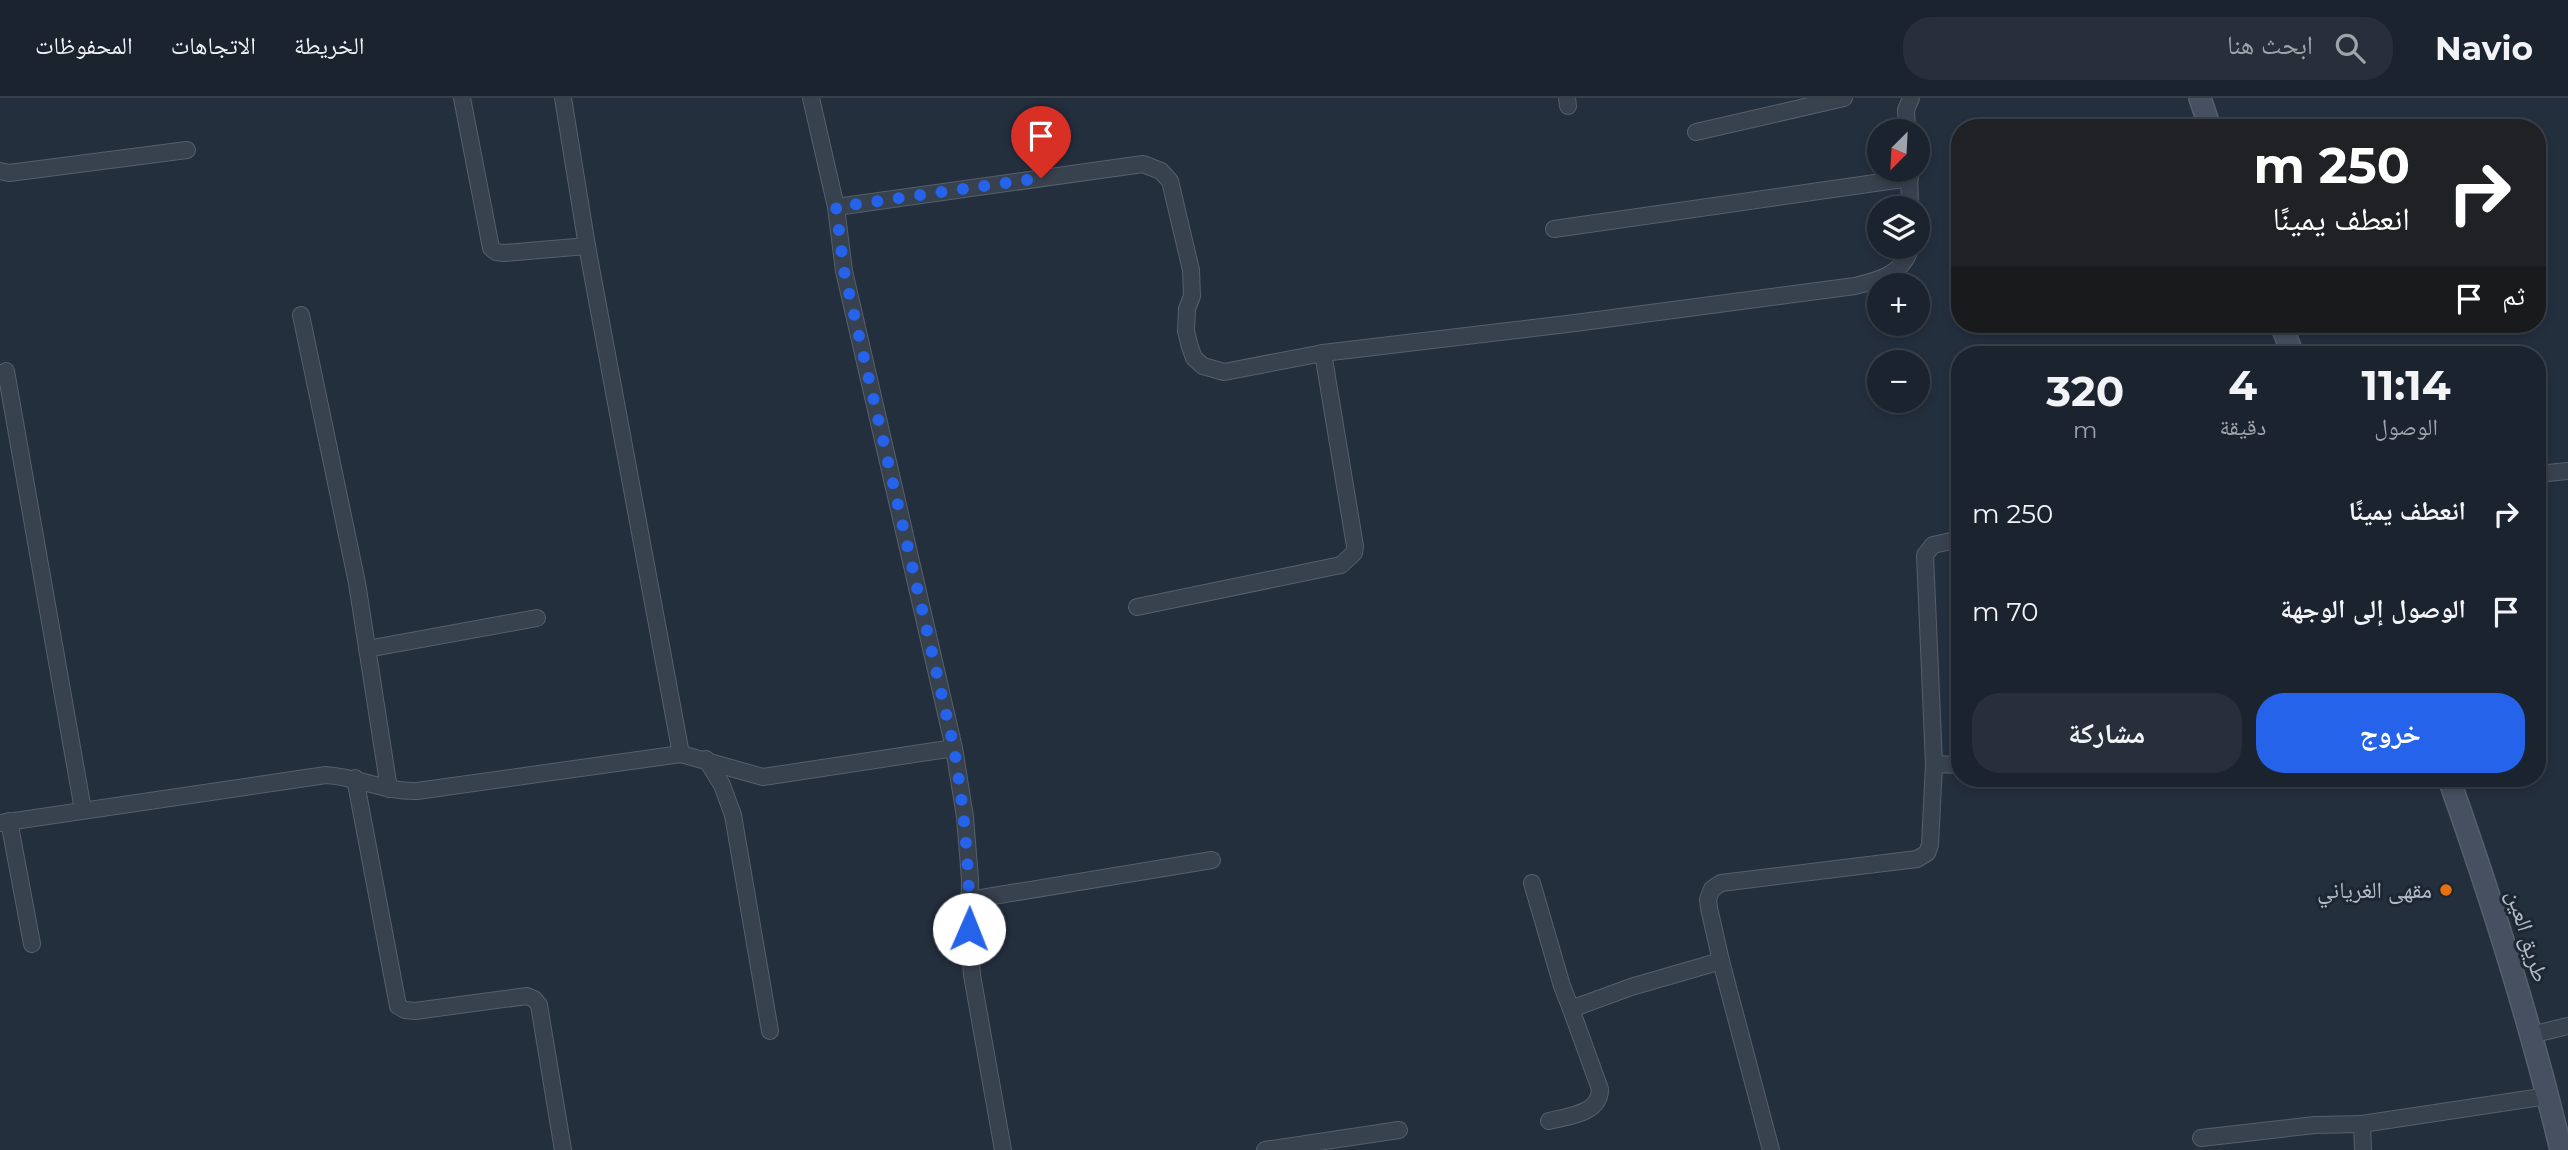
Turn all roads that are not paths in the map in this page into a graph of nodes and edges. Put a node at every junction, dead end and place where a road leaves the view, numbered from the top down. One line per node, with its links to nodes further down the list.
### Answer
1 (462, 98): 15 (street)
2 (563, 98): 15 (street)
3 (811, 98): 13 (street)
4 (1844, 98): 9 (street)
5 (2200, 98): 8 (main road)
6 (1905, 99): 7 (street)
7 (1906, 119)
8 (2207, 119)
9 (1696, 132)
10 (187, 150): 11 (street)
11 (0, 171)
12 (1867, 181): 14 (street)
13 (836, 207): 18 (street); 26 (street)
14 (1554, 229)
15 (587, 246): 27 (street)
16 (1907, 259): 18 (street)
17 (301, 315): 25 (street)
18 (1323, 353): 23 (street)
19 (6, 371): 34 (street)
20 (2568, 471): 21 (street)
21 (2546, 473)
22 (1951, 541): 29 (street)
23 (1137, 607)
24 (537, 618): 25 (street)
25 (368, 649): 33 (street)
26 (954, 748): 28 (street); 38 (street)
27 (681, 754): 28 (street); 33 (street)
28 (706, 759): 43 (street)
29 (1934, 764): 30 (street); 40 (street)
30 (1951, 765)
31 (355, 778): 33 (street); 34 (street); 50 (street)
32 (2452, 787): 44 (main road, طريق العين)
33 (389, 789)
34 (83, 810): 35 (street)
35 (5, 822): 39 (street)
36 (1212, 860): 38 (street)
37 (1532, 883): 41 (street)
38 (970, 900): 51 (street)
39 (33, 944)
40 (1721, 961): 41 (street); 53 (street)
41 (1571, 1009): 46 (street)
42 (2568, 1026): 44 (street)
43 (770, 1031)
44 (2530, 1035): 45 (main road, طريق العين)
45 (2548, 1097): 47 (street); 55 (main road, طريق العين)
46 (1549, 1121)
47 (2362, 1124): 49 (street); 54 (street)
48 (1399, 1130): 52 (street)
49 (2201, 1138)
50 (563, 1150)
51 (1003, 1150)
52 (1265, 1150)
53 (1771, 1150)
54 (2363, 1150)
55 (2561, 1150)

